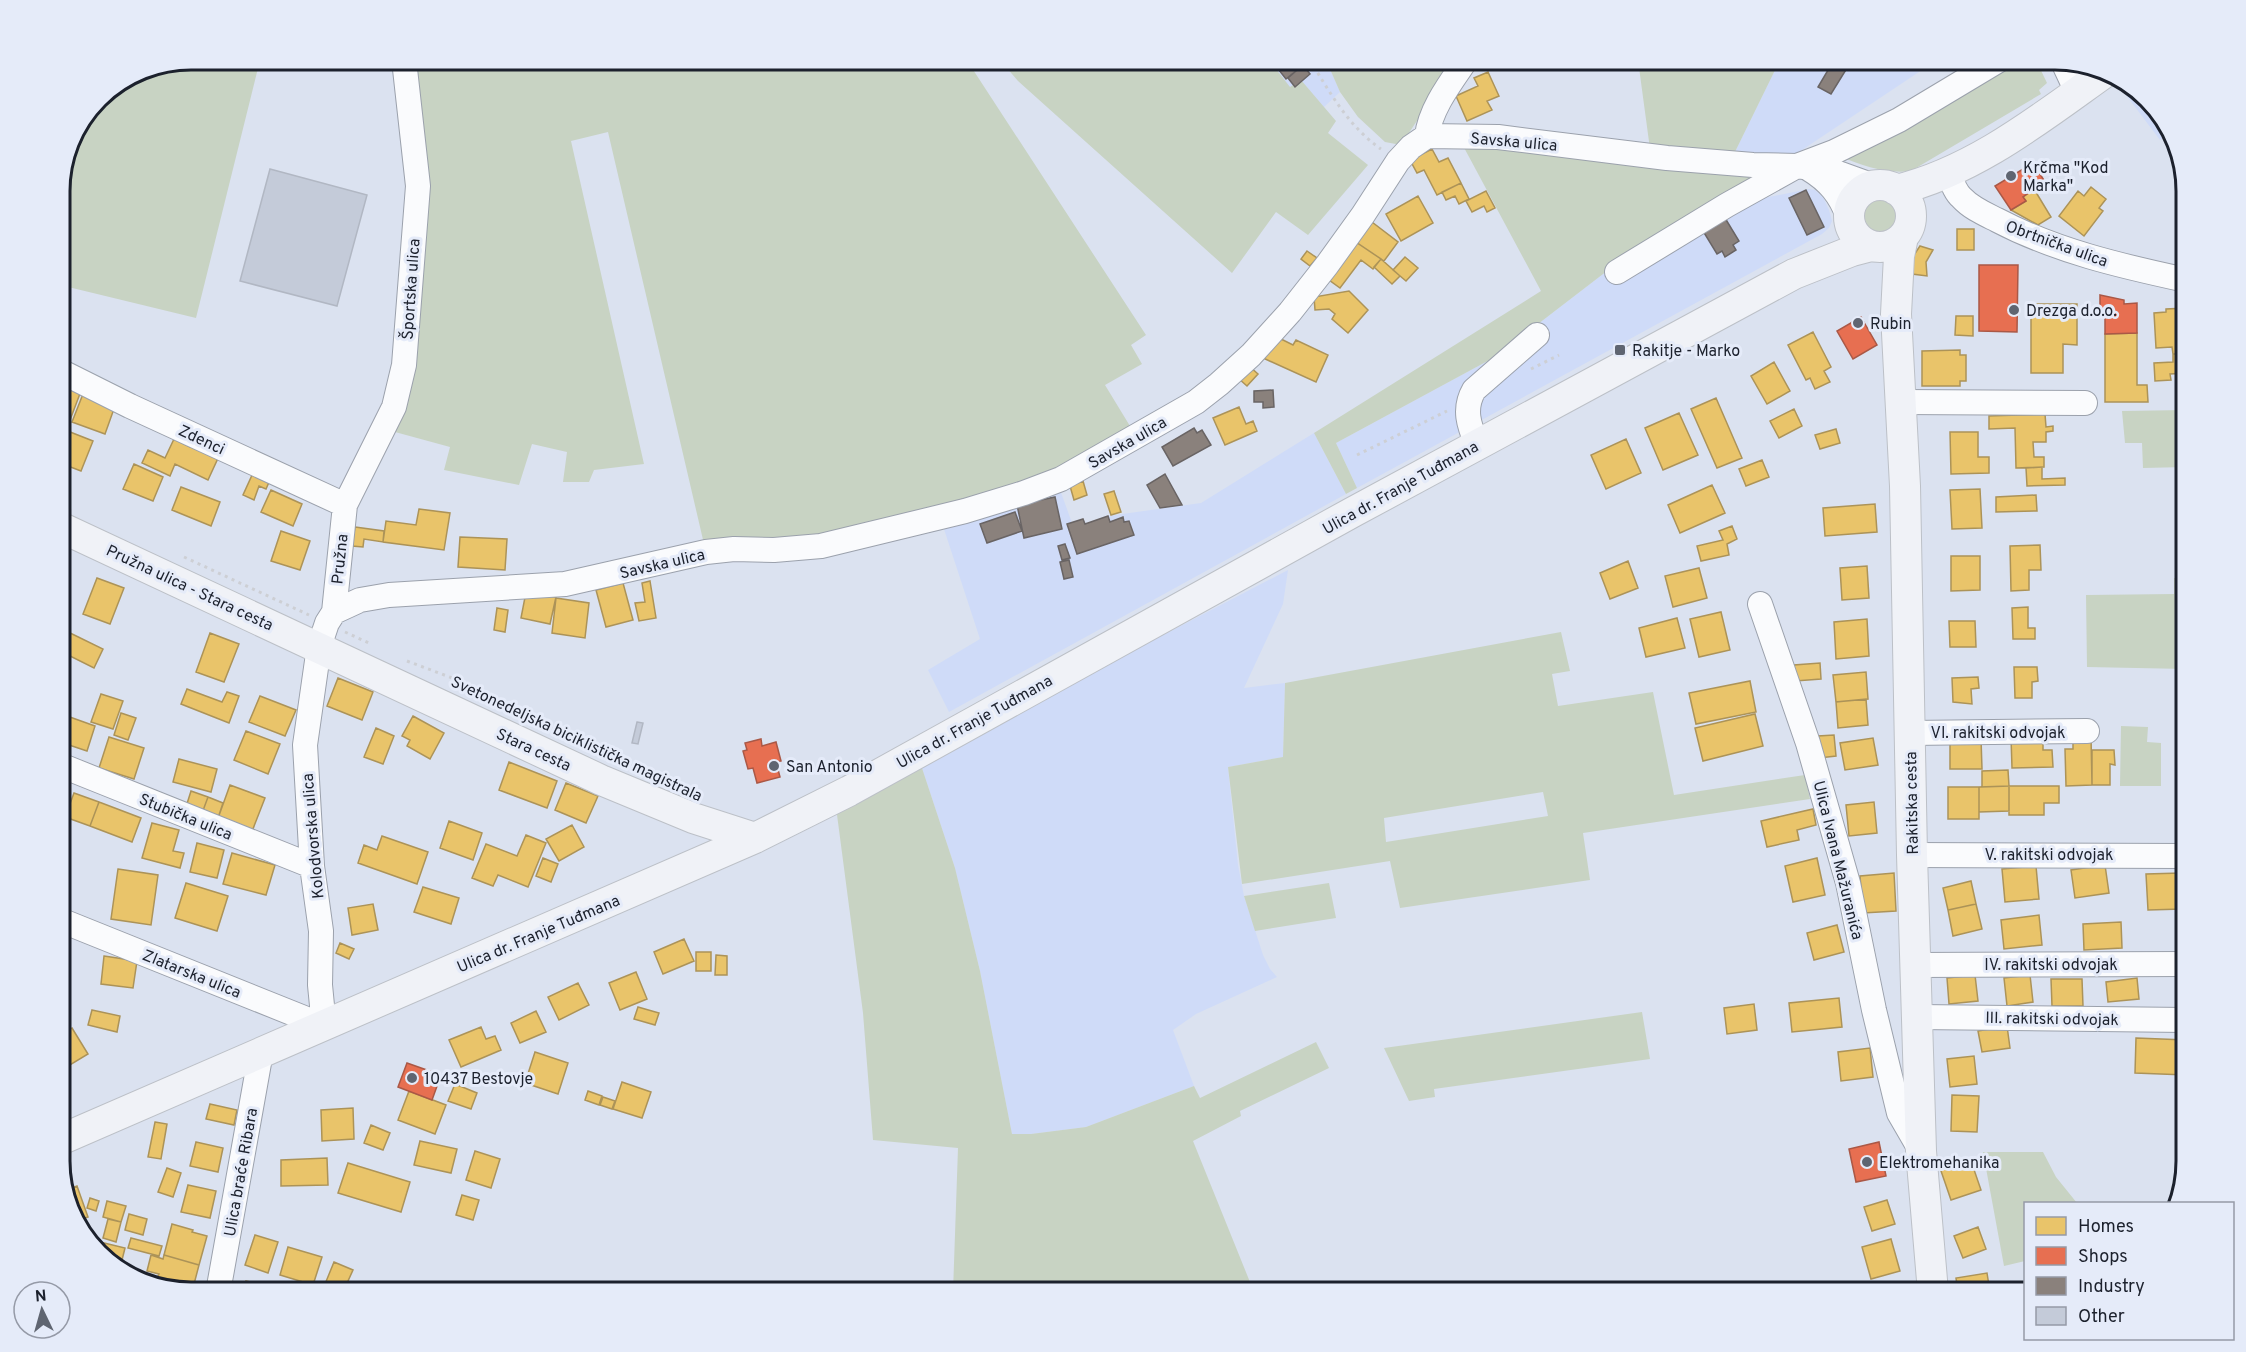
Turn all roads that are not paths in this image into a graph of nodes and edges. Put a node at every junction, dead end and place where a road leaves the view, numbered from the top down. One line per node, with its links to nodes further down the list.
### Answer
1 (405, 70): 23 (street, Športska ulica)
2 (1459, 70): 7 (street)
3 (1982, 70): 8 (street)
4 (2068, 72): 6 (street)
5 (2096, 78): 6 (main road)
6 (2077, 92): 9 (main road)
7 (1427, 136): 8 (street, Savska ulica); 26 (street, Savska ulica)
8 (1803, 167): 10 (street, Savska ulica); 11 (street); 14 (street)
9 (1945, 175): 10 (main road); 12 (main road); 16 (street, Obrtnička ulica)
10 (1885, 188): 11 (main road); 12 (main road)
11 (1848, 216): 13 (main road); 15 (main road, Ulica dr. Franje Tuđmana)
12 (1907, 226): 13 (main road); 17 (main road, Rakitska cesta)
13 (1871, 246): 15 (main road, Ulica dr. Franje Tuđmana); 17 (main road, Rakitska cesta)
14 (1617, 272)
15 (1794, 274): 22 (main road, Ulica dr. Franje Tuđmana)
16 (2175, 278)
17 (1896, 314): 20 (main road, Rakitska cesta)
18 (1537, 335): 22 (street)
19 (71, 377): 23 (street, Zdenci)
20 (1901, 402): 21 (street); 28 (main road, Rakitska cesta)
21 (2085, 403)
22 (1477, 445): 30 (main road, Ulica dr. Franje Tuđmana)
23 (345, 505): 26 (street, Pružna)
24 (71, 518): 26 (main road, Pružna ulica - Stara cesta)
25 (1761, 604): 42 (street, Ulica Ivana Mažuranića)
26 (331, 630): 30 (main road, Stara cesta); 33 (street, Kolodvorska ulica)
27 (2087, 732): 28 (street, VI. rakitski odvojak)
28 (1910, 733): 31 (main road, Rakitska cesta)
29 (71, 769): 33 (street, Stubička ulica)
30 (755, 838): 39 (main road, Ulica dr. Franje Tuđmana)
31 (1912, 855): 32 (street, V. rakitski odvojak); 36 (main road, Rakitska cesta)
32 (2176, 855)
33 (312, 866): 39 (street, Kolodvorska ulica)
34 (71, 924): 39 (street, Zlatarska ulica)
35 (2176, 964): 36 (street, IV. rakitski odvojak)
36 (1916, 965): 37 (main road, Rakitska cesta)
37 (1917, 1017): 38 (street, III. rakitski odvojak); 42 (main road, Rakitska cesta)
38 (2176, 1020)
39 (324, 1026): 40 (main road, Ulica dr. Franje Tuđmana)
40 (261, 1052): 41 (main road, Ulica dr. Franje Tuđmana); 43 (street, Ulica braće Ribara)
41 (71, 1135)
42 (1922, 1151): 44 (main road, Rakitska cesta)
43 (220, 1282)
44 (1932, 1282)

